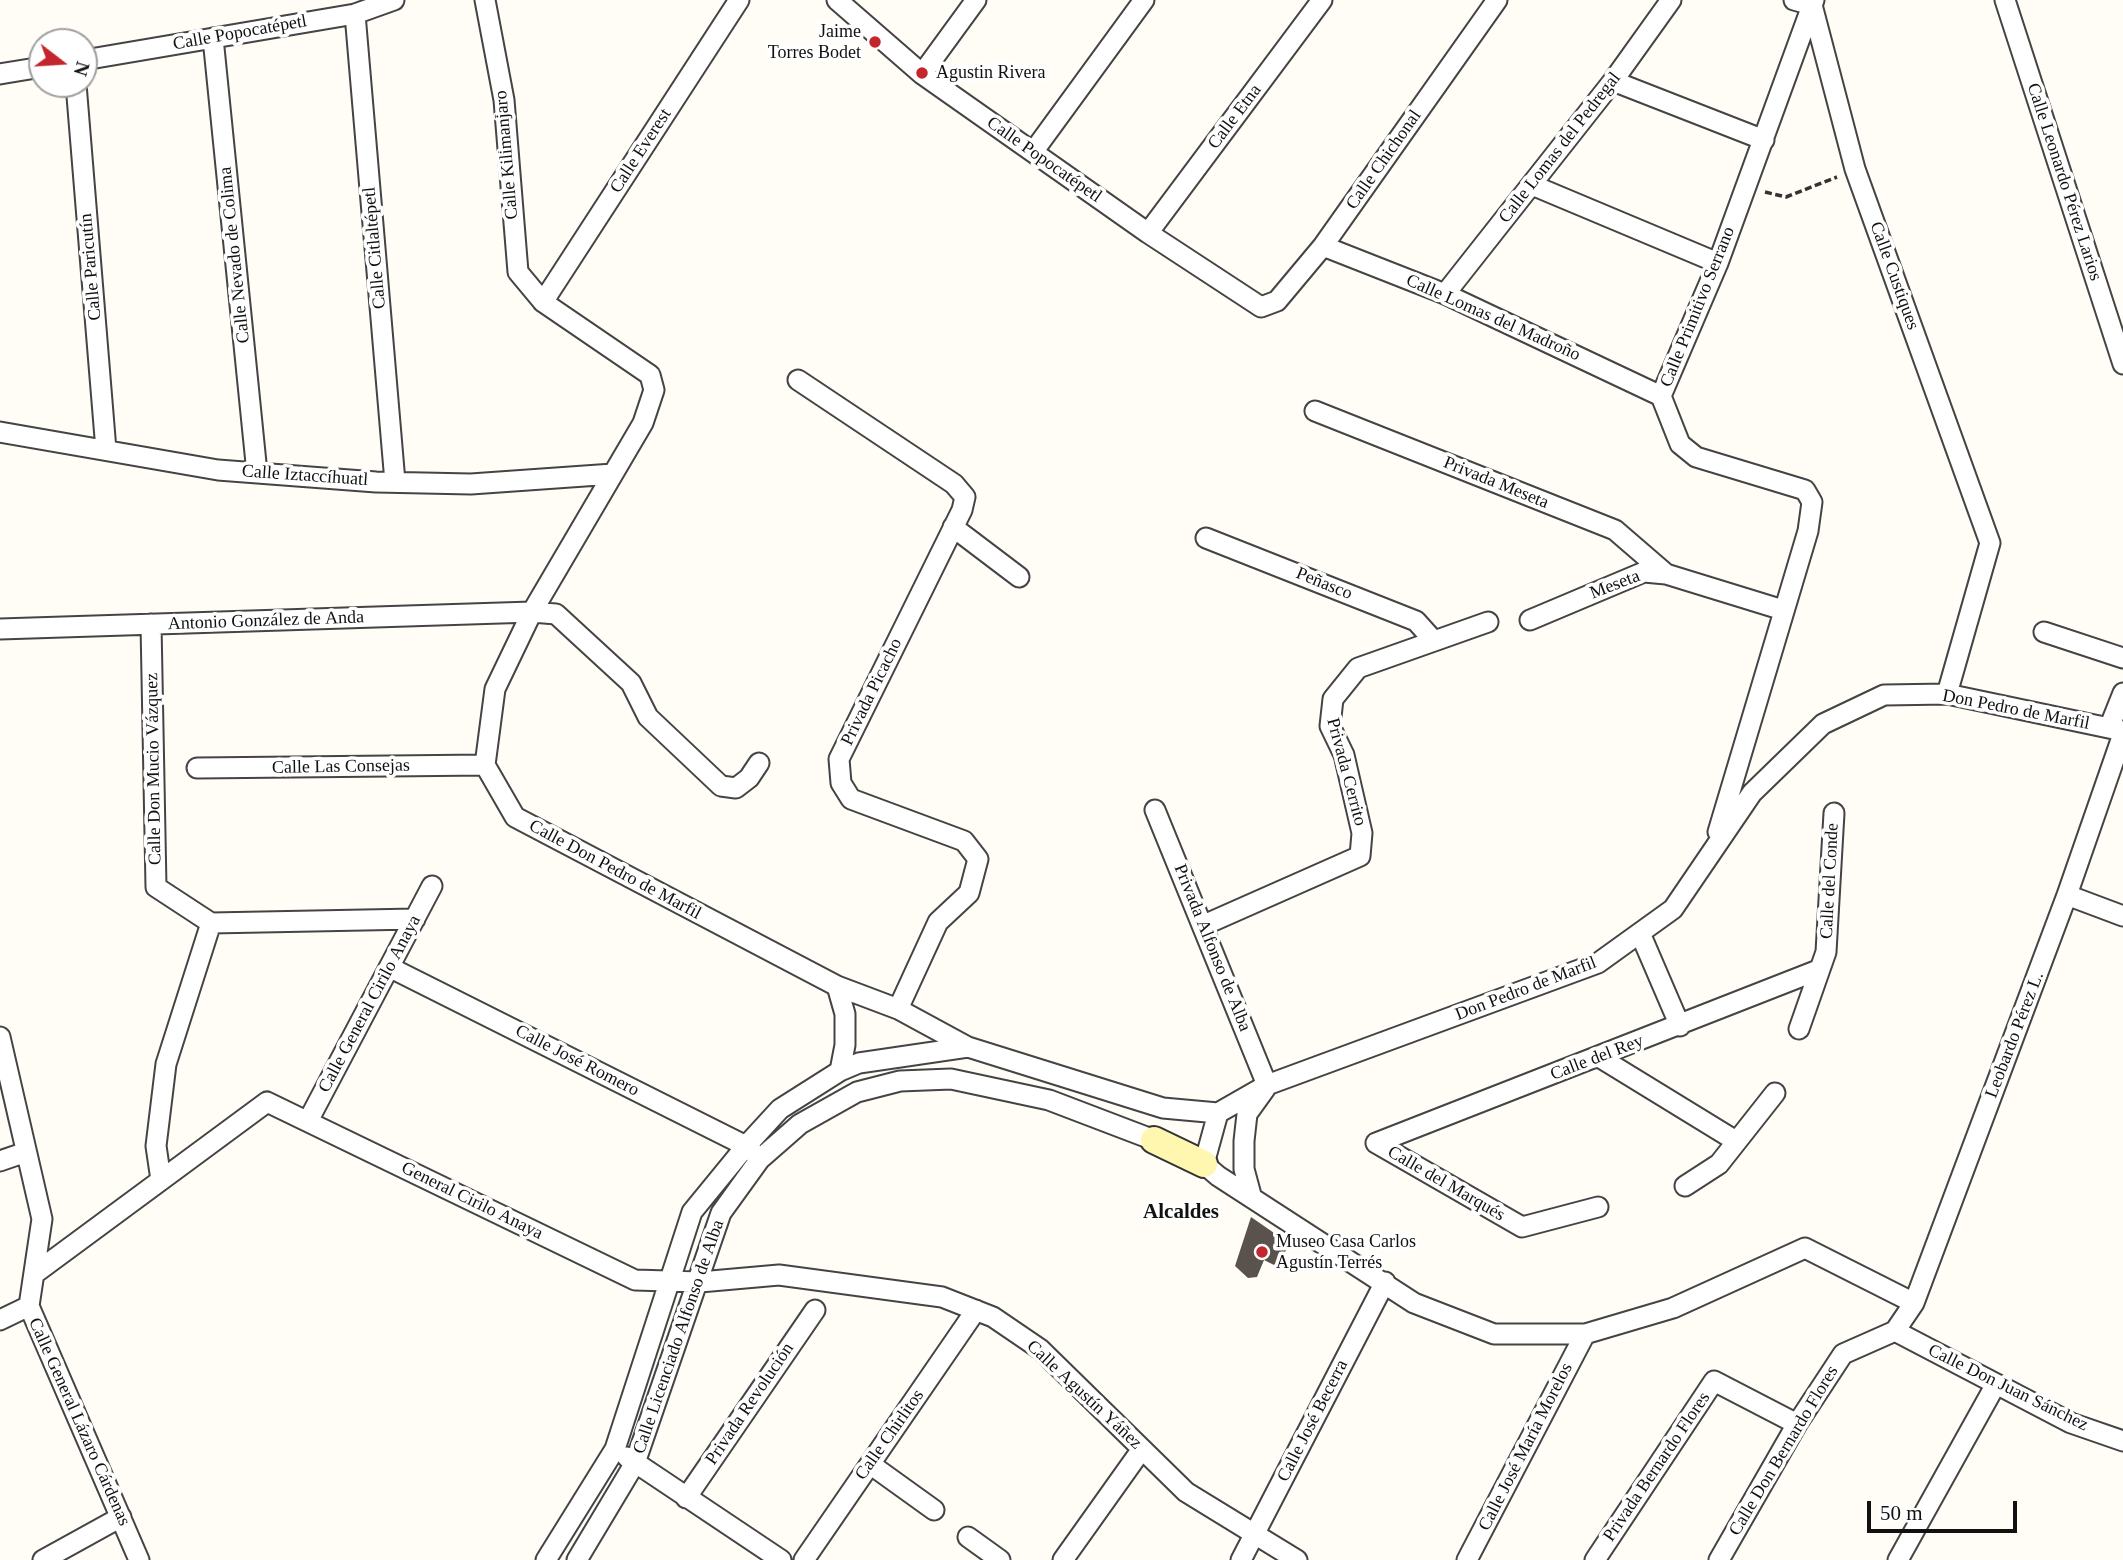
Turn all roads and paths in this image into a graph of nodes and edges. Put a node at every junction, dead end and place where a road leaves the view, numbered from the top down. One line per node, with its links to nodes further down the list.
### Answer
1 (394, 0): 12 (street, Calle Popocatépetl)
2 (485, 0): 29 (street, Calle Kilimanjaro)
3 (739, 0): 29 (street, Calle Everest)
4 (836, 0): 17 (street, Calle Popocatépetl)
5 (976, 0): 17 (street)
6 (1144, 0): 21 (street)
7 (1322, 0): 25 (street, Calle Etna)
8 (1497, 0): 26 (street, Calle Chichonal)
9 (1671, 0): 18 (street, Calle Lomas del Pedregal)
10 (2005, 0): 31 (street, Calle Leonardo Pérez Larios)
11 (1807, 2): 20 (street, Calle Primitivo Serrano); 22 (street, Calle Custiques)
12 (355, 14): 13 (street, Calle Popocatépetl); 39 (street, Calle Citlaltépetl)
13 (213, 38): 14 (street, Calle Popocatépetl); 37 (street, Calle Nevado de Colima)
14 (98, 58)
15 (28, 69): 16 (street)
16 (0, 74)
17 (922, 74): 21 (street, Calle Popocatépetl)
18 (1613, 81): 20 (street); 23 (street, Calle Lomas del Pedregal)
19 (77, 98): 36 (street, Calle Paricutín)
20 (1764, 140): 24 (street, Calle Primitivo Serrano)
21 (1032, 152): 25 (street, Calle Popocatépetl)
22 (1855, 169): 24 (path); 53 (street, Calle Custiques)
23 (1532, 185): 27 (street); 28 (street, Calle Lomas del Pedregal)
24 (1746, 186): 27 (street, Calle Primitivo Serrano)
25 (1148, 233): 30 (street, Calle Popocatépetl)
26 (1323, 246): 28 (street, Calle Lomas del Madroño); 30 (street, Calle Chichonal)
27 (1718, 262): 33 (street, Calle Primitivo Serrano)
28 (1446, 294): 33 (street, Calle Lomas del Madroño)
29 (543, 302): 38 (street, Calle Kilimanjaro)
30 (1261, 307)
31 (2123, 364)
32 (798, 380): 40 (street, Privada Picacho)
33 (1661, 396): 44 (street, Calle Primitivo Serrano)
34 (1315, 411): 42 (street, Privada Meseta)
35 (0, 432): 36 (street, Calle Iztaccíhuatl)
36 (106, 450): 37 (street, Calle Iztaccíhuatl)
37 (257, 473): 39 (street, Calle Iztaccíhuatl)
38 (612, 474): 39 (street, Calle Iztaccíhuatl); 45 (street)
39 (395, 482)
40 (953, 527): 43 (street); 72 (street, Privada Picacho)
41 (1206, 538): 51 (street, Peñasco)
42 (1666, 573): 44 (street, Meseta); 46 (street, Meseta)
43 (1020, 577)
44 (1783, 610): 61 (street, Calle Primitivo Serrano)
45 (531, 612): 48 (street, Antonio González de Anda); 56 (street, Antonio González de Anda); 57 (street)
46 (1530, 620)
47 (1488, 622): 51 (street, Privada Cerrito)
48 (151, 624): 49 (street, Antonio González de Anda); 66 (street, Calle Don Mucio Vázquez)
49 (0, 629)
50 (2044, 632): 52 (street)
51 (1434, 641): 67 (street, Privada Cerrito)
52 (2123, 658)
53 (1947, 694): 55 (street, Don Pedro de Marfil); 61 (street, Don Pedro de Marfil)
54 (2123, 694): 55 (street)
55 (2118, 731): 63 (street, Leobardo Pérez L.)
56 (759, 763)
57 (485, 765): 58 (street, Calle Las Consejas); 71 (street, Calle Don Pedro de Marfil)
58 (197, 768)
59 (1154, 810): 67 (street, Privada Alfonso de Alba)
60 (1834, 813): 70 (street, Calle del Conde)
61 (1712, 851): 68 (street, Don Pedro de Marfil)
62 (432, 886): 65 (street, Calle General Cirilo Anaya)
63 (2067, 895): 64 (street); 97 (street, Leobardo Pérez L.)
64 (2123, 916)
65 (415, 919): 66 (street); 69 (street, Calle General Cirilo Anaya)
66 (211, 923): 90 (street)
67 (1204, 925): 79 (street, Privada Alfonso de Alba)
68 (1640, 933): 73 (street); 79 (street, Don Pedro de Marfil)
69 (391, 968): 82 (street, Calle General Cirilo Anaya); 87 (street, Calle José Romero)
70 (1818, 970): 73 (street, Calle del Rey); 74 (street, Calle del Conde)
71 (837, 986): 72 (street, Calle Don Pedro de Marfil); 78 (street)
72 (898, 1009): 76 (street, Calle Don Pedro de Marfil)
73 (1680, 1026): 77 (street, Calle del Rey)
74 (1799, 1029)
75 (0, 1037): 86 (street, Calle General Lázaro Cárdenas)
76 (968, 1047): 78 (street, Calle Licenciado Alfonso de Alba); 81 (street)
77 (1598, 1057): 84 (street); 85 (street, Calle del Rey)
78 (840, 1071): 87 (street, Calle Licenciado Alfonso de Alba)
79 (1267, 1086): 81 (street, Don Pedro de Marfil); 92 (street)
80 (1775, 1093): 84 (street)
81 (1218, 1113): 89 (street)
82 (308, 1121): 90 (street, General Cirilo Anaya); 95 (street, General Cirilo Anaya)
83 (1154, 1140): 87 (street, Calle Licenciado Alfonso de Alba); 89 (street)
84 (1736, 1141): 91 (street)
85 (1376, 1143): 93 (street, Calle del Marqués)
86 (26, 1152): 88 (street); 94 (street, Calle General Lázaro Cárdenas)
87 (753, 1152): 95 (street, Calle Licenciado Alfonso de Alba); 95 (street, Calle Licenciado Alfonso de Alba)
88 (0, 1161)
89 (1203, 1164): 92 (street)
90 (161, 1180): 94 (street)
91 (1685, 1186)
92 (1251, 1195): 96 (street)
93 (1598, 1207)
94 (34, 1274): 98 (street, Calle General Lázaro Cárdenas)
95 (683, 1283): 100 (street, Calle Agustín Yáñez); 107 (street, Calle Licenciado Alfonso de Alba); 109 (street, Calle Licenciado Alfonso de Alba)
96 (1385, 1283): 103 (street); 114 (street, Calle José Becerra)
97 (1914, 1303): 102 (street, Leobardo Pérez L.); 103 (street)
98 (29, 1306): 101 (street); 113 (street, Calle General Lázaro Cárdenas)
99 (815, 1310): 111 (street, Privada Revolución)
100 (976, 1311): 108 (street, Calle Agustín Yáñez); 110 (street, Calle Chirlitos)
101 (0, 1320)
102 (1895, 1331): 104 (street, Calle Don Juan Sánchez); 105 (street, Calle Don Bernardo Flores)
103 (1585, 1334): 126 (street, Calle José María Morelos)
104 (1996, 1384): 106 (street, Calle Don Juan Sánchez); 129 (street)
105 (1797, 1424): 127 (street, Privada Bernardo Flores); 128 (street, Calle Don Bernardo Flores)
106 (2123, 1441)
107 (615, 1449): 109 (street); 118 (street, Calle Licenciado Alfonso de Alba)
108 (1142, 1449): 114 (street, Calle Agustín Yáñez); 123 (street)
109 (635, 1463): 111 (street); 119 (street, Calle Licenciado Alfonso de Alba)
110 (870, 1464): 112 (street); 121 (street, Calle Chirlitos)
111 (686, 1498): 120 (street)
112 (934, 1510)
113 (121, 1517): 116 (street); 117 (street, Calle General Lázaro Cárdenas)
114 (1254, 1534): 124 (street, Calle José Becerra); 125 (street, Calle Agustín Yáñez)
115 (968, 1537): 122 (street)
116 (43, 1560)
117 (139, 1560)
118 (546, 1560)
119 (577, 1560)
120 (781, 1560)
121 (804, 1560)
122 (1000, 1560)
123 (1063, 1560)
124 (1241, 1560)
125 (1297, 1560)
126 (1467, 1560)
127 (1595, 1560)
128 (1719, 1560)
129 (1898, 1560)

